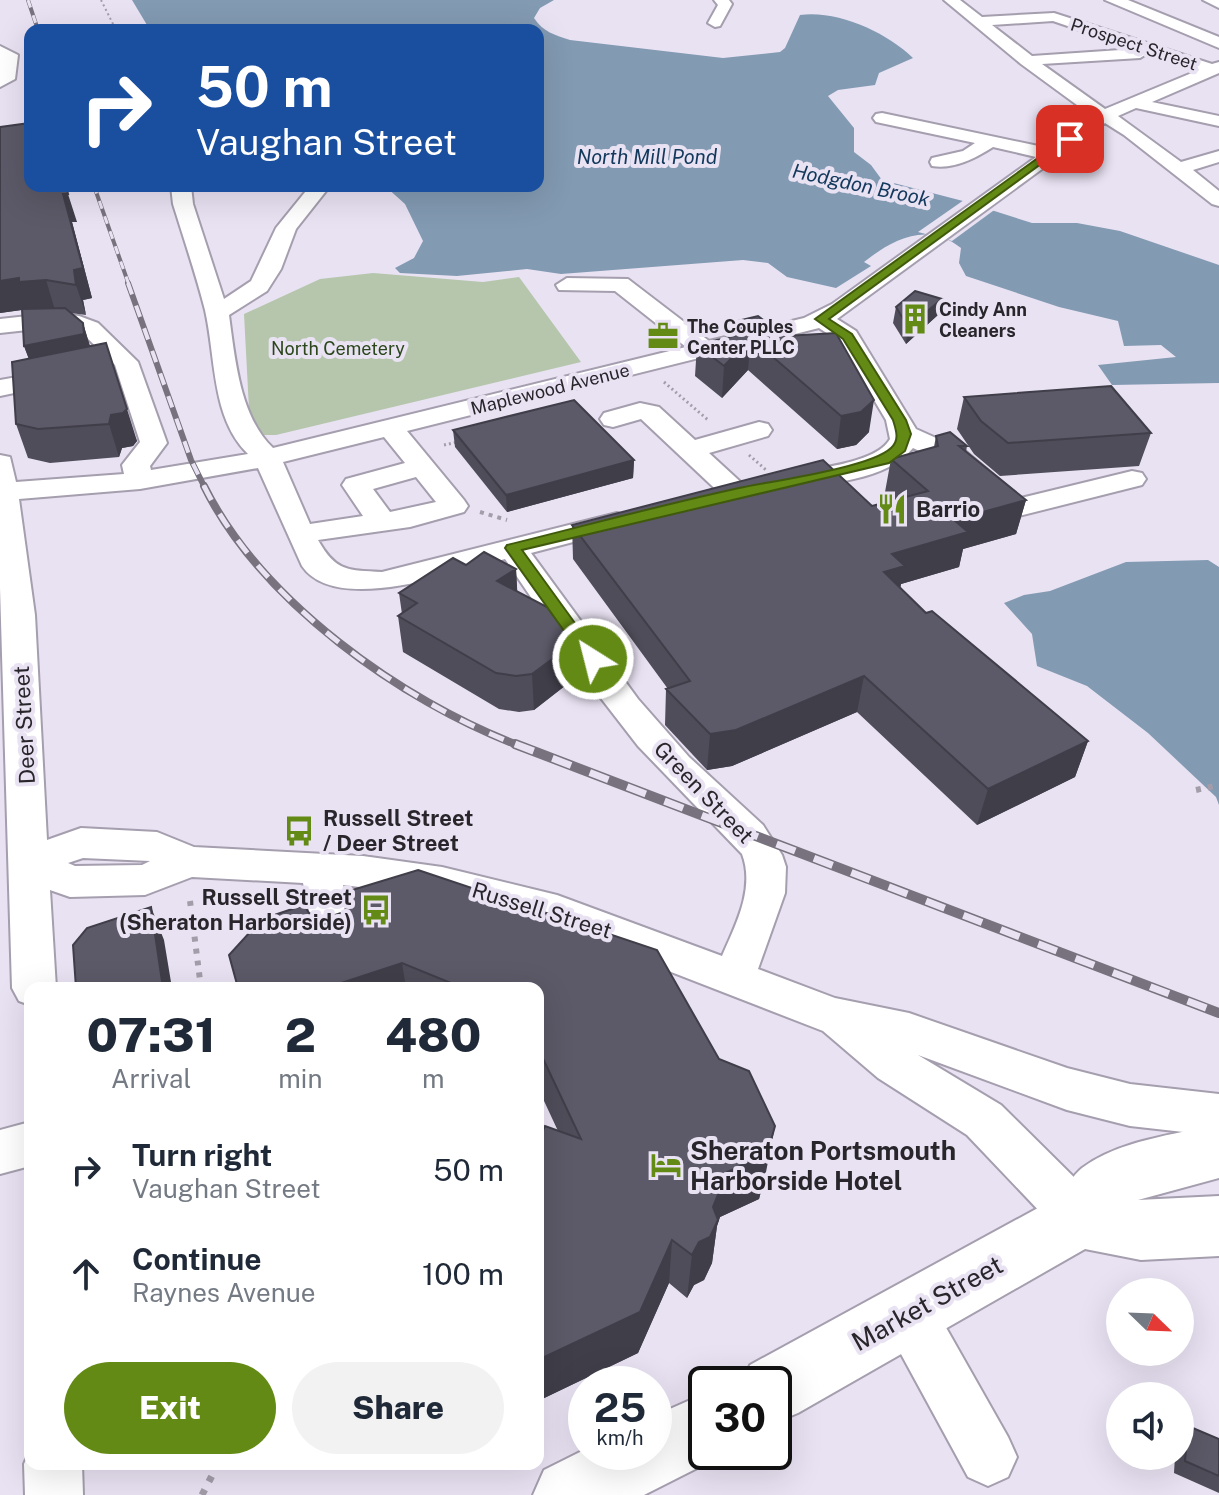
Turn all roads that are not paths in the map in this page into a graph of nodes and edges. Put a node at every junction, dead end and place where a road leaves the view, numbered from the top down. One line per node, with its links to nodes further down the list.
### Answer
1 (721, 0): 7 (street)
2 (951, 0): 6 (street)
3 (1113, 0): 8 (main road)
4 (1211, 0): 5 (main road)
5 (1219, 3)
6 (977, 22): 10 (street, Prospect Street); 11 (street)
7 (715, 23)
8 (1219, 43)
9 (3, 51): 13 (street)
10 (1155, 51): 11 (street); 12 (street, Prospect Street)
11 (1026, 61): 16 (street)
12 (1217, 72): 14 (street, Maplewood Avenue)
13 (0, 82)
14 (1134, 103): 16 (street, Maplewood Avenue); 18 (street)
15 (926, 110): 19 (street)
16 (1102, 117): 21 (street, Maplewood Avenue); 24 (street)
17 (882, 118): 19 (street)
18 (1219, 121)
19 (907, 123): 20 (street)
20 (990, 141): 21 (street); 23 (street)
21 (1049, 154): 30 (street, Maplewood Avenue)
22 (1219, 156): 24 (street)
23 (939, 162)
24 (1178, 169): 27 (street)
25 (182, 192): 29 (street)
26 (315, 192): 29 (street)
27 (1219, 200)
28 (567, 285): 34 (street)
29 (217, 313): 42 (street)
30 (821, 319): 34 (street, Maplewood Avenue); 40 (street)
31 (0, 326): 32 (street)
32 (77, 334): 33 (street); 35 (street)
33 (0, 347)
34 (706, 351): 38 (street, Maplewood Avenue)
35 (126, 362): 36 (street); 45 (street)
36 (0, 388)
37 (613, 419): 41 (street)
38 (391, 428): 42 (street, Maplewood Avenue); 43 (street)
39 (759, 430): 41 (street)
40 (904, 434): 44 (street); 47 (street)
41 (689, 450): 47 (street)
42 (268, 458): 45 (street, Maplewood Avenue); 51 (street)
43 (422, 467): 50 (street); 50 (street)
44 (1132, 479)
45 (140, 481): 46 (street, Maplewood Avenue)
46 (1, 482): 53 (street, Deer Street)
47 (736, 493): 48 (street)
48 (706, 500)
49 (648, 515): 52 (street)
50 (382, 522): 51 (street)
51 (300, 534): 52 (street)
52 (510, 534): 57 (street, Green Street)
53 (9, 617): 54 (street, Deer Street)
54 (30, 862): 55 (street, Russell Street); 58 (street, Deer Street)
55 (319, 868): 56 (street); 57 (street, Russell Street)
56 (338, 948)
57 (734, 977): 59 (street, Russell Street)
58 (34, 982)
59 (833, 1016): 60 (street); 64 (street)
60 (1219, 1115)
61 (24, 1146): 63 (street)
62 (1219, 1151): 64 (main road, Market Street)
63 (0, 1152)
64 (1080, 1218): 65 (main road); 66 (main road, Market Street)
65 (1219, 1226)
66 (908, 1313): 67 (main road, Market Street); 69 (street)
67 (792, 1379)
68 (688, 1436): 72 (main road)
69 (988, 1457)
70 (53, 1470): 71 (street)
71 (54, 1495)
72 (569, 1495)

